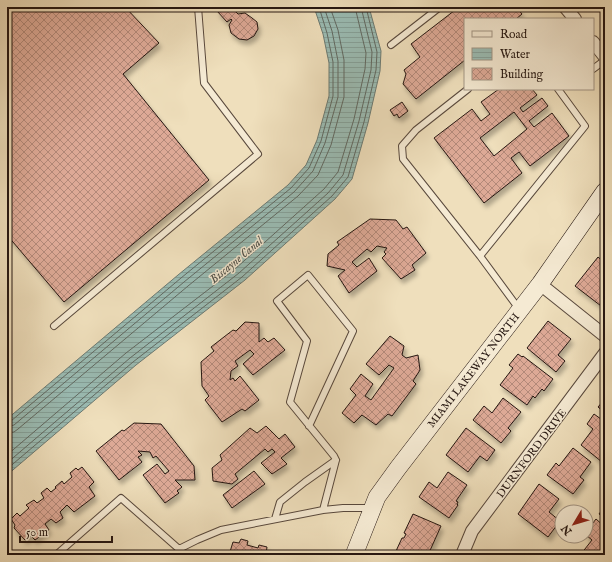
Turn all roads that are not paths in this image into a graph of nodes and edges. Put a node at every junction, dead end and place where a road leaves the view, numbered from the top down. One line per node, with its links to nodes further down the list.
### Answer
1 (198, 7): 15 (lane)
2 (440, 7): 6 (lane)
3 (565, 7): 4 (street)
4 (574, 18)
5 (594, 43): 7 (street)
6 (392, 45)
7 (605, 58): 8 (lane)
8 (594, 68)
9 (467, 90): 12 (lane)
10 (560, 91): 12 (lane)
11 (605, 191): 13 (street, MIAMI LAKEWAY NORTH)
12 (480, 256): 14 (lane)
13 (540, 284): 14 (street, MIAMI LAKEWAY NORTH); 16 (street)
14 (520, 310): 20 (street, MIAMI LAKEWAY NORTH)
15 (54, 326)
16 (605, 336)
17 (605, 353): 28 (street, DURNFORD DRIVE)
18 (309, 426): 18 (lane); 19 (lane)
19 (336, 460): 21 (lane); 22 (lane)
20 (373, 508): 21 (lane); 27 (street, MIAMI LAKEWAY NORTH)
21 (324, 510): 22 (lane)
22 (275, 519): 23 (lane)
23 (179, 549): 24 (lane); 25 (lane); 26 (lane)
24 (56, 555)
25 (174, 555)
26 (185, 555)
27 (354, 555)
28 (462, 555)

